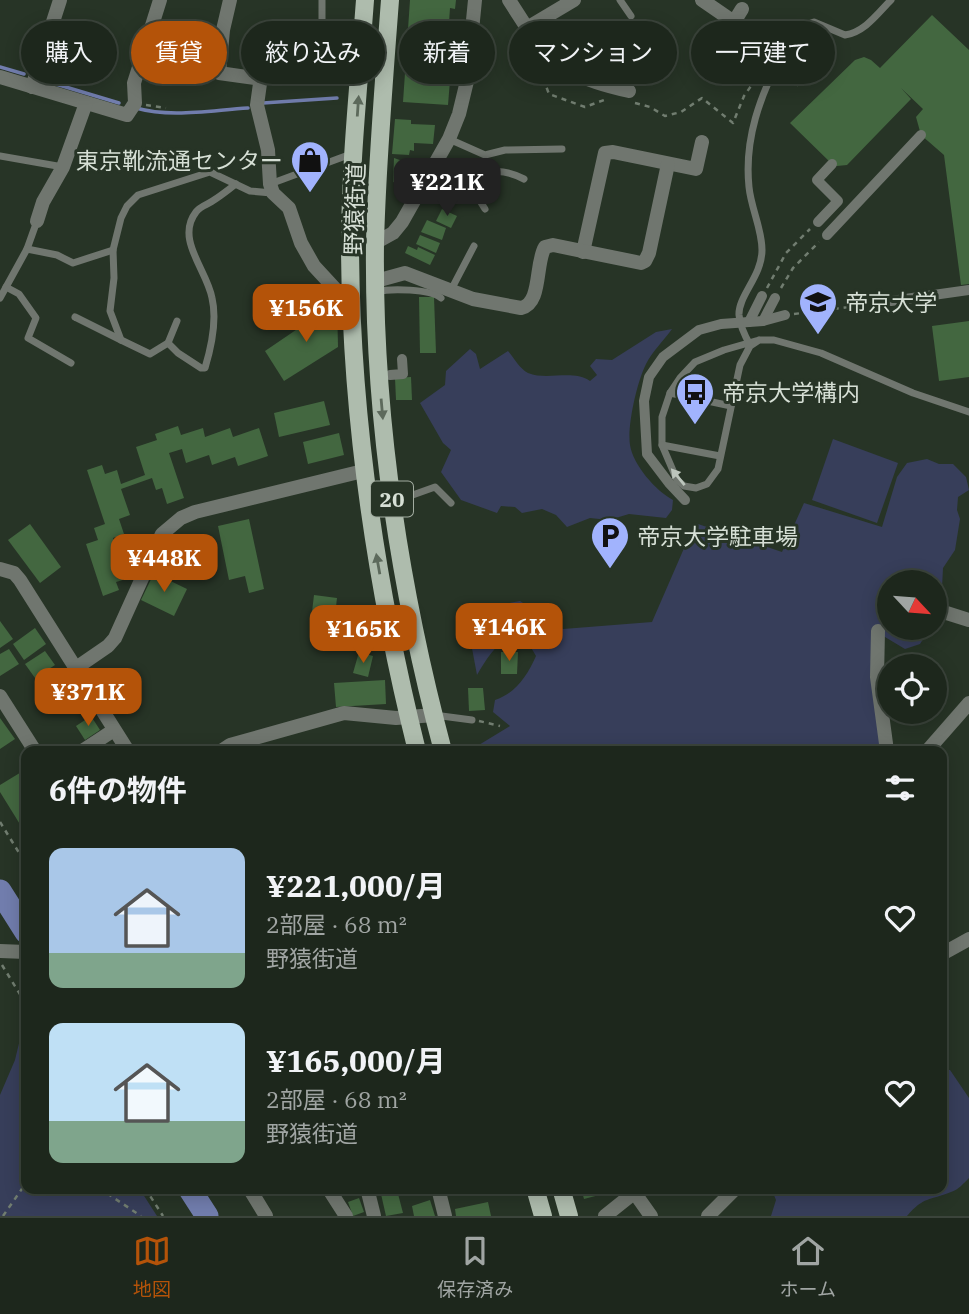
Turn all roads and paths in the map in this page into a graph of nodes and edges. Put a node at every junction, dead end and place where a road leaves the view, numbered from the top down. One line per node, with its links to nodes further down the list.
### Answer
1 (60, 0): 27 (street)
2 (160, 0): 31 (street)
3 (230, 0): 19 (street)
4 (322, 0): 15 (lane)
5 (365, 0): 16 (main road, 野猿街道 / 20)
6 (390, 0): 43 (main road, 野猿街道 / 20)
7 (475, 0): 34 (street)
8 (509, 0): 17 (street)
9 (573, 0): 18 (street)
10 (620, 0): 14 (lane)
11 (702, 0): 13 (street)
12 (891, 0): 73 (lane)
13 (742, 9)
14 (631, 16)
15 (322, 21)
16 (364, 21)
17 (522, 21)
18 (540, 21)
19 (241, 76)
20 (0, 77): 27 (street)
21 (260, 84): 48 (street)
22 (360, 84): 37 (main road, 野猿街道 / 20, one-way to 22)
23 (603, 84): 28 (street)
24 (752, 84): 29 (path)
25 (793, 84): 26 (path)
26 (797, 86)
27 (32, 87): 30 (street)
28 (629, 91)
29 (744, 96)
30 (86, 103): 31 (street); 41 (street)
31 (135, 103): 32 (path)
32 (166, 108)
33 (921, 135): 52 (street)
34 (449, 139): 36 (lane); 42 (street)
35 (702, 142): 39 (street)
36 (562, 149)
37 (355, 153): 44 (main road, 野猿街道 / 20); 48 (lane)
38 (0, 156): 41 (lane)
39 (668, 164): 58 (street); 58 (street)
40 (832, 164): 51 (street)
41 (63, 167): 50 (street)
42 (432, 170): 47 (lane); 53 (street)
43 (379, 172): 44 (main road); 53 (main road, 野猿街道 / 20)
44 (354, 173): 55 (main road, 野猿街道 / 20)
45 (524, 179): 47 (lane)
46 (236, 184): 48 (lane); 57 (lane); 75 (lane)
47 (470, 185): 49 (lane)
48 (271, 188): 65 (street)
49 (485, 209)
50 (37, 221): 56 (lane)
51 (818, 222): 64 (path)
52 (827, 235): 67 (path)
53 (376, 243): 55 (main road); 61 (main road, 野猿街道 / 20)
54 (474, 246): 63 (lane)
55 (351, 247): 65 (main road, 野猿街道 / 20)
56 (27, 249): 57 (lane); 60 (lane)
57 (113, 250): 74 (lane)
58 (583, 251): 63 (street)
59 (0, 279): 60 (lane)
60 (7, 285): 66 (lane); 78 (lane)
61 (376, 287): 63 (street); 87 (main road, 野猿街道 / 20, one-way to 87)
62 (969, 290): 68 (street)
63 (446, 294)
64 (762, 296): 73 (street)
65 (351, 297): 85 (main road, 野猿街道 / 20)
66 (0, 298)
67 (775, 298): 72 (street)
68 (891, 301): 69 (path)
69 (786, 315): 72 (street)
70 (75, 317): 74 (lane)
71 (177, 321): 75 (lane)
72 (763, 321): 73 (street)
73 (745, 323): 76 (lane); 86 (street)
74 (121, 340): 75 (lane)
75 (168, 343)
76 (749, 345): 80 (lane); 81 (lane); 82 (lane)
77 (402, 359): 79 (street)
78 (71, 363)
79 (390, 375)
80 (670, 393): 81 (lane); 83 (lane)
81 (731, 406): 84 (lane)
82 (969, 412)
83 (662, 445): 84 (lane); 84 (lane, one-way to 83)
84 (720, 456)
85 (363, 471): 93 (street); 97 (main road, 野猿街道 / 20, one-way to 85)
86 (685, 500)
87 (392, 502): 88 (lane); 96 (main road, 野猿街道 / 20)
88 (451, 503)
89 (0, 569): 93 (street)
90 (947, 613): 91 (street)
91 (969, 620)
92 (878, 640): 108 (street)
93 (76, 668): 101 (street)
94 (0, 696): 102 (street)
95 (969, 703): 109 (street)
96 (433, 715): 97 (street); 98 (lane); 107 (main road, 野猿街道 / 20)
97 (408, 718): 105 (street); 106 (main road, 野猿街道 / 20)
98 (472, 720)
99 (481, 722): 100 (path)
100 (500, 726)
101 (114, 730): 103 (street); 104 (street)
102 (32, 746)
103 (90, 746)
104 (125, 746)
105 (228, 746)
106 (416, 746)
107 (442, 746)
108 (886, 746)
109 (931, 746)
110 (0, 822): 111 (path)
111 (21, 856)
112 (969, 939): 114 (street)
113 (0, 951): 115 (street)
114 (947, 951)
115 (21, 952)
116 (0, 962): 117 (path)
117 (21, 996)
118 (21, 1190): 130 (path)
119 (108, 1194): 131 (path)
120 (149, 1194): 132 (path)
121 (253, 1194): 133 (street)
122 (332, 1194): 134 (street)
123 (368, 1194): 135 (street)
124 (440, 1194): 136 (street)
125 (537, 1194): 137 (main road)
126 (563, 1194): 138 (main road)
127 (632, 1194): 139 (street)
128 (639, 1194): 140 (street)
129 (730, 1194): 141 (street)
130 (3, 1216)
131 (141, 1216)
132 (163, 1216)
133 (266, 1216)
134 (346, 1216)
135 (374, 1216)
136 (445, 1216)
137 (543, 1216)
138 (569, 1216)
139 (605, 1216)
140 (651, 1216)
141 (708, 1216)

